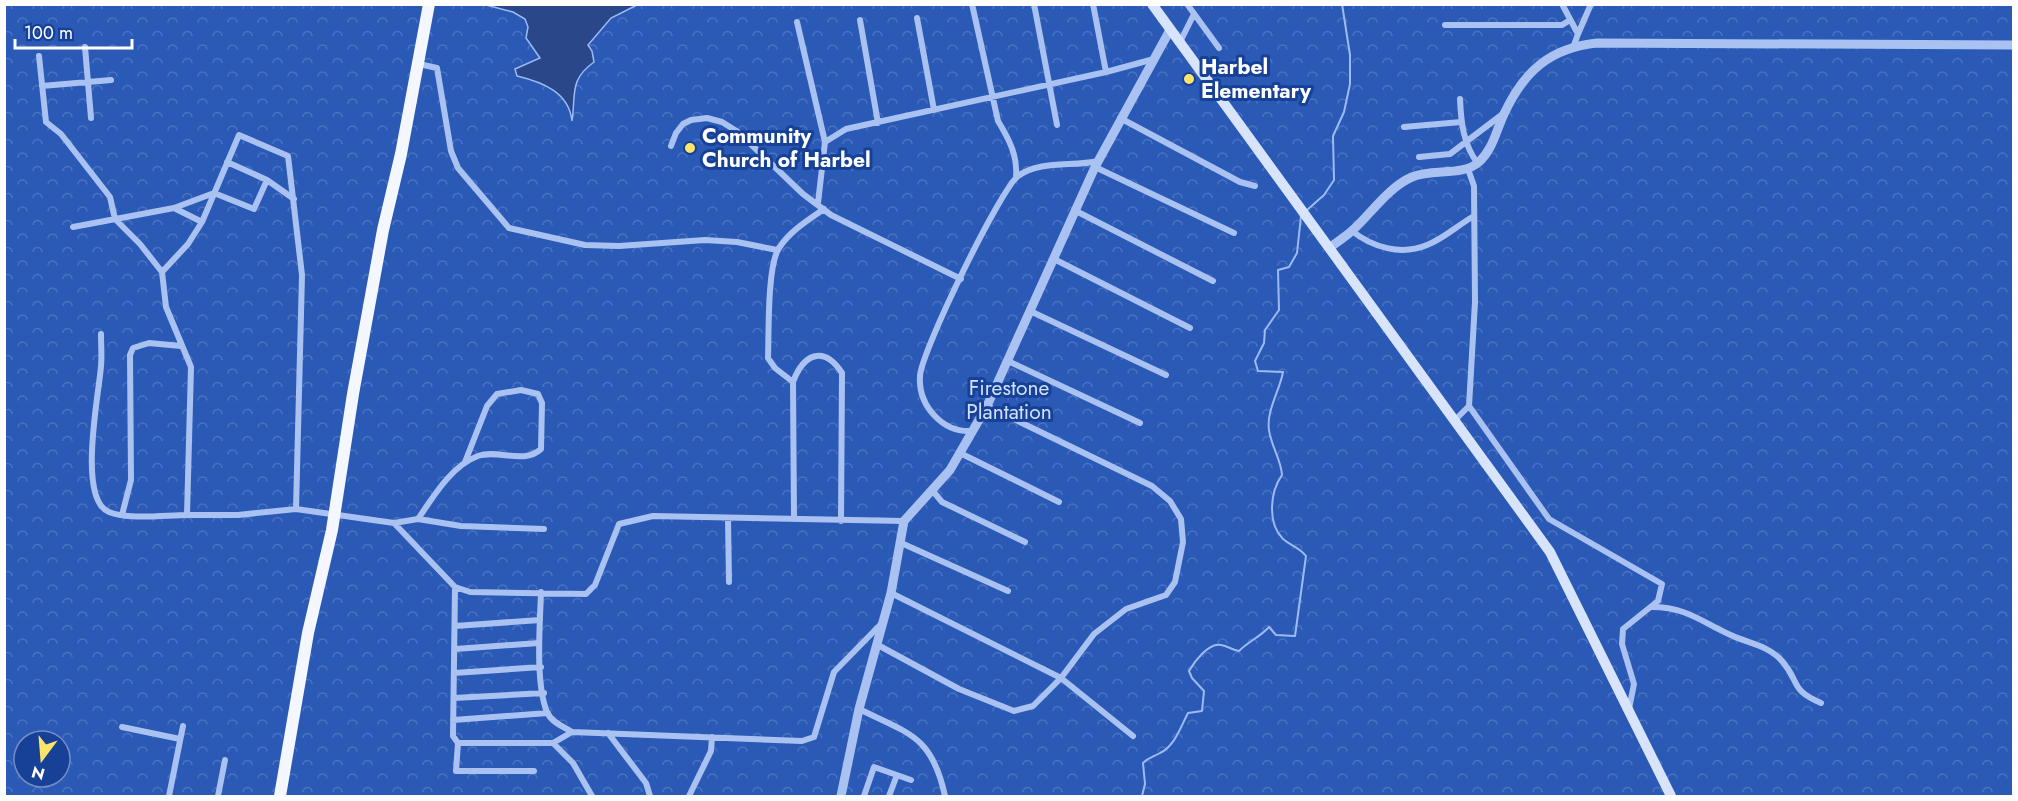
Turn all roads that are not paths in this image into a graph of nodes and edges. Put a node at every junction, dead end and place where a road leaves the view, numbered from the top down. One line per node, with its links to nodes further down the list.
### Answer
1 (429, 4): 24 (main road)
2 (972, 4): 30 (street)
3 (1034, 4): 28 (street)
4 (1093, 4): 25 (street)
5 (1152, 4): 15 (main road)
6 (1187, 4): 9 (street)
7 (1562, 4): 12 (street)
8 (1592, 4): 16 (street)
9 (1194, 14): 17 (street); 21 (street)
10 (916, 18): 32 (street)
11 (860, 20): 37 (street)
12 (1570, 20): 14 (street); 16 (street)
13 (797, 22): 40 (street)
14 (1445, 25)
15 (1170, 30): 17 (main road); 23 (street)
16 (1578, 34): 18 (street)
17 (1180, 42): 63 (main road)
18 (1574, 45): 19 (street); 33 (street)
19 (2013, 45)
20 (85, 47): 27 (street)
21 (1218, 48)
22 (39, 56): 29 (street)
23 (1154, 59): 25 (street); 35 (street)
24 (419, 64): 64 (street); 86 (main road)
25 (1106, 72): 28 (street)
26 (111, 81): 27 (street)
27 (88, 82): 29 (street); 34 (street)
28 (1050, 84): 30 (street); 38 (street)
29 (42, 86): 58 (street)
30 (992, 97): 32 (street); 48 (street)
31 (1460, 99): 36 (street)
32 (934, 110): 37 (street)
33 (1505, 112): 41 (street); 46 (street)
34 (91, 118)
35 (1120, 118): 45 (street); 50 (street)
36 (1461, 122): 39 (street); 41 (street)
37 (878, 123): 40 (street)
38 (1057, 125)
39 (1404, 127)
40 (825, 142): 53 (street)
41 (1467, 144): 43 (street); 46 (street)
42 (671, 146): 53 (street)
43 (1419, 157)
44 (227, 162): 49 (street); 51 (street); 52 (street)
45 (1096, 164): 48 (street); 56 (street); 62 (street)
46 (1478, 164): 47 (street)
47 (1468, 169): 57 (street); 61 (street)
48 (1016, 178): 67 (street)
49 (267, 180): 51 (street); 52 (street)
50 (1255, 186)
51 (214, 193): 54 (street); 59 (street)
52 (294, 199): 85 (street)
53 (818, 203): 55 (street)
54 (174, 208): 58 (street); 59 (street)
55 (824, 209): 64 (street); 67 (street)
56 (1074, 210): 65 (street); 68 (street)
57 (1474, 216): 61 (street); 77 (street)
58 (115, 219): 60 (street); 66 (street)
59 (202, 222): 66 (street)
60 (73, 227)
61 (1352, 231): 63 (street)
62 (1234, 233)
63 (1329, 248): 78 (main road)
64 (777, 250): 75 (street)
65 (1054, 259): 69 (street); 70 (street)
66 (162, 272): 72 (street)
67 (961, 279): 80 (street)
68 (1213, 281)
69 (1030, 311): 73 (street); 74 (street)
70 (1190, 328)
71 (101, 334): 87 (street)
72 (181, 346): 87 (street); 88 (street)
73 (1008, 362): 76 (street); 79 (street)
74 (1166, 375)
75 (793, 382): 91 (street); 92 (street)
76 (987, 406): 80 (street); 112 (street)
77 (1469, 406): 78 (street); 103 (street)
78 (1455, 420): 117 (main road)
79 (1140, 423)
80 (972, 431): 81 (street)
81 (960, 453): 83 (street); 84 (street)
82 (465, 462): 82 (street); 90 (street)
83 (932, 490): 93 (street); 97 (street)
84 (1059, 502)
85 (296, 509): 86 (street); 88 (street)
86 (334, 514): 94 (street); 135 (main road)
87 (122, 515): 88 (street)
88 (187, 515)
89 (728, 518): 91 (street); 98 (street); 101 (street)
90 (418, 519): 94 (street); 95 (street)
91 (794, 519): 92 (street)
92 (841, 520): 93 (street)
93 (904, 521): 96 (street)
94 (394, 523): 99 (street)
95 (544, 529)
96 (898, 542): 100 (street); 102 (street)
97 (1025, 542)
98 (729, 582)
99 (455, 587): 101 (street); 106 (street)
100 (1008, 591)
101 (541, 592): 104 (street)
102 (891, 593): 105 (street); 112 (street)
103 (1652, 607): 115 (street); 117 (street)
104 (540, 620): 106 (street); 107 (street)
105 (882, 623): 108 (street); 125 (street)
106 (455, 627): 109 (street)
107 (539, 643): 109 (street); 110 (street)
108 (875, 644): 112 (street); 116 (street)
109 (454, 649): 111 (street)
110 (541, 667): 111 (street); 113 (street)
111 (454, 673): 114 (street)
112 (1060, 678): 124 (street)
113 (544, 693): 114 (street); 118 (street)
114 (454, 698): 119 (street)
115 (1821, 703)
116 (859, 709): 139 (street); 142 (street)
117 (1629, 711): 143 (main road)
118 (548, 713): 119 (street); 122 (street)
119 (453, 720): 127 (street)
120 (183, 726): 126 (street)
121 (122, 727): 126 (street)
122 (572, 732): 123 (street); 128 (street)
123 (608, 733): 125 (street); 137 (street)
124 (1133, 736)
125 (712, 737): 138 (street)
126 (180, 739): 133 (street)
127 (458, 743): 128 (street); 130 (street)
128 (553, 743): 136 (street)
129 (225, 760): 134 (street)
130 (534, 771)
131 (897, 775): 132 (street); 140 (street); 141 (street)
132 (911, 780)
133 (169, 796)
134 (218, 796)
135 (280, 796)
136 (592, 796)
137 (650, 796)
138 (689, 796)
139 (842, 796)
140 (864, 796)
141 (890, 796)
142 (945, 796)
143 (1671, 796)

